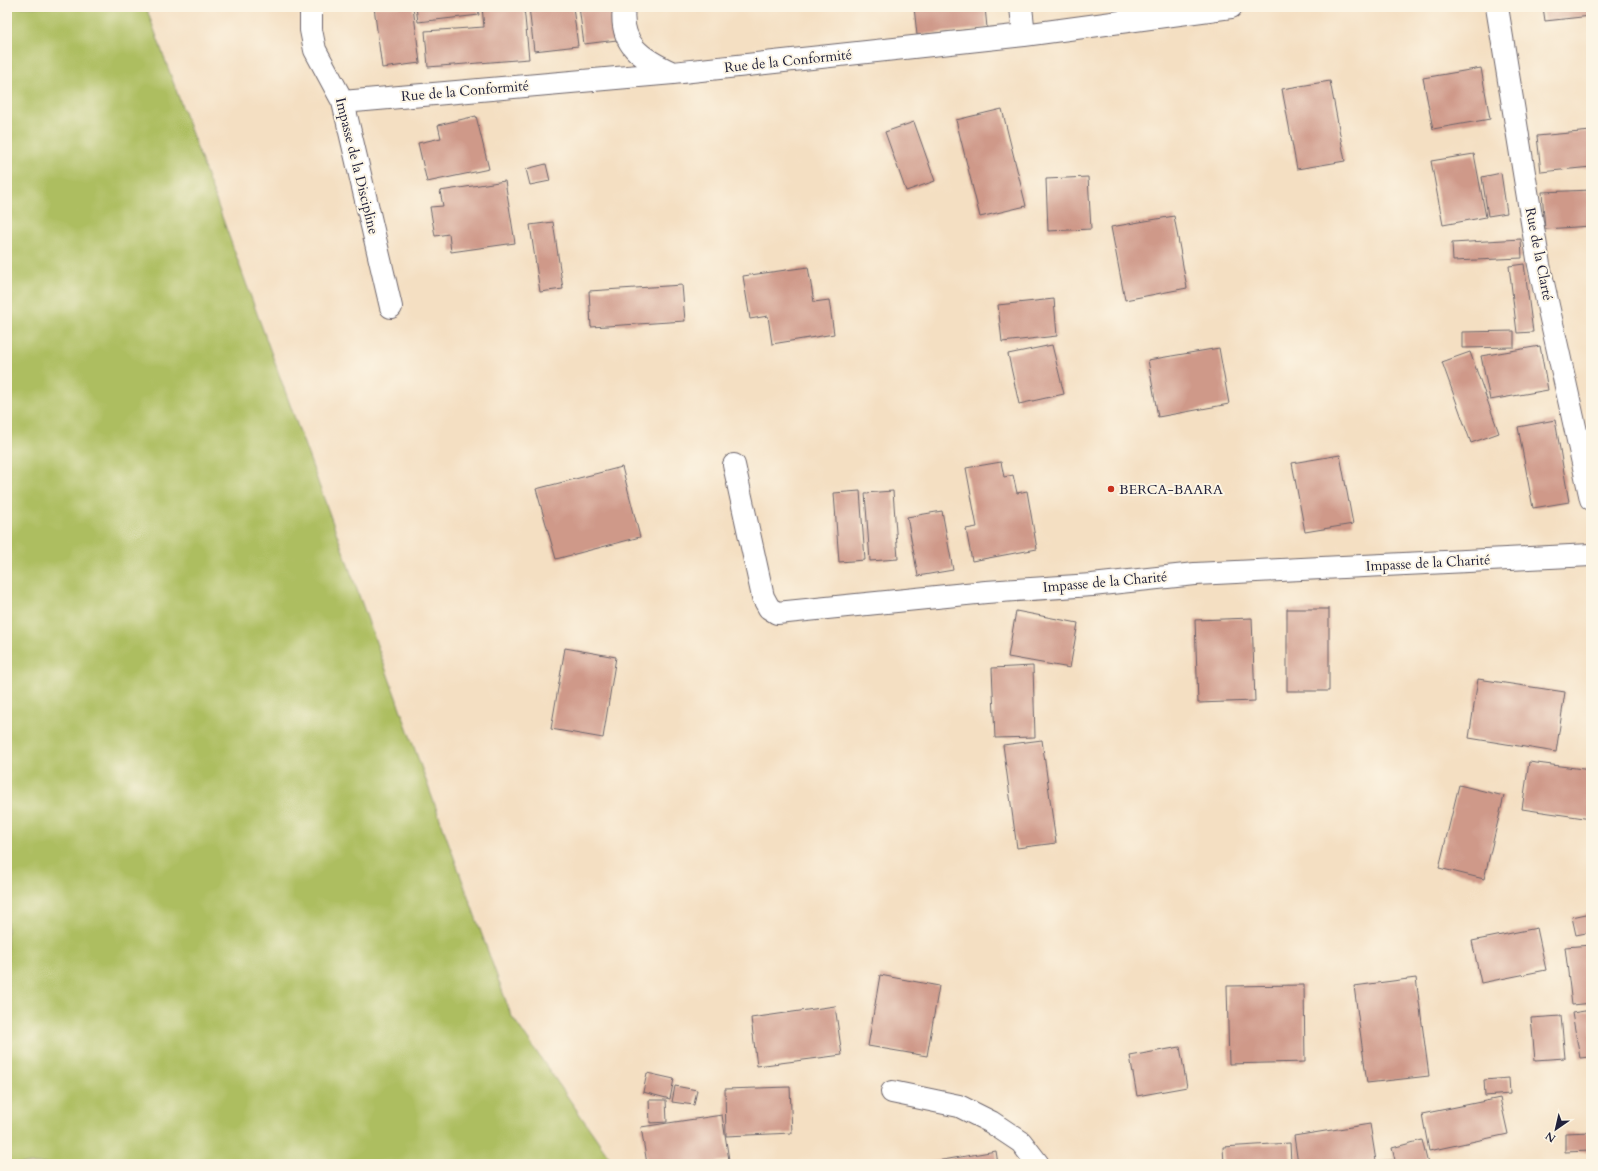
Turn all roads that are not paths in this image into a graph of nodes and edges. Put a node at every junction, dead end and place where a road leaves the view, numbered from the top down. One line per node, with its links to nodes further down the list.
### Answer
1 (311, 7): 8 (street, Impasse de la Discipline)
2 (624, 7): 7 (street)
3 (1021, 7): 6 (street)
4 (1231, 7): 6 (street, Rue de la Conformité)
5 (1497, 7): 11 (street, Rue de la Clarté)
6 (1024, 35): 7 (street, Rue de la Conformité)
7 (673, 73): 8 (street, Rue de la Conformité)
8 (343, 102): 9 (street, Impasse de la Discipline)
9 (391, 307)
10 (734, 465): 12 (street, Impasse de la Charité)
11 (1591, 499)
12 (1591, 555)
13 (892, 1092): 14 (street)
14 (1038, 1164)

